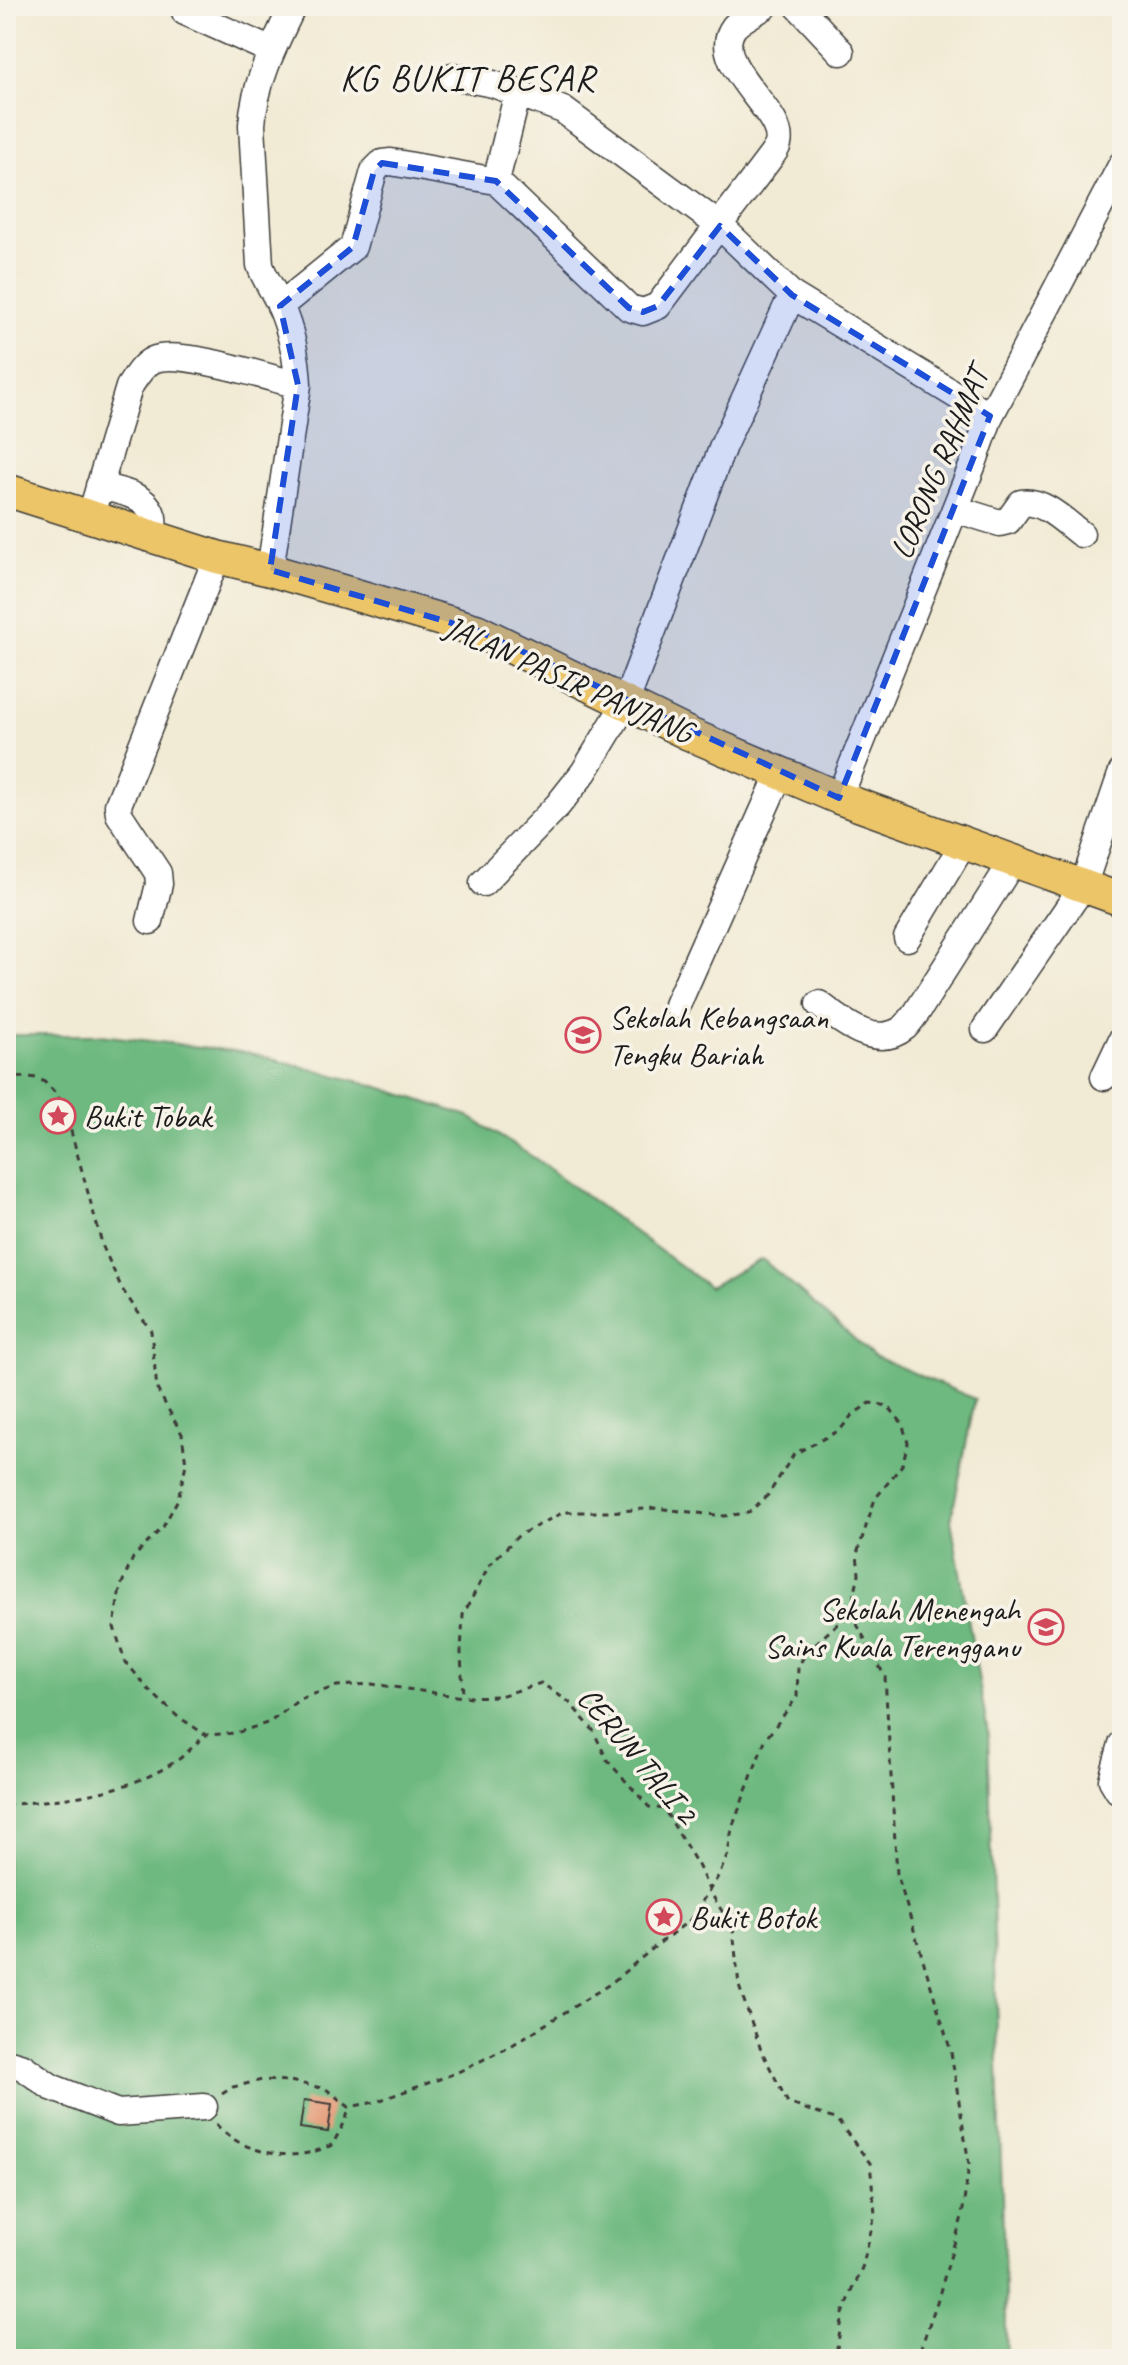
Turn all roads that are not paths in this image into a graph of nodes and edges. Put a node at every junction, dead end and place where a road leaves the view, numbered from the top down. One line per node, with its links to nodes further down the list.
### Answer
1 (183, 6): 5 (street)
2 (293, 6): 5 (street)
3 (765, 6): 11 (street)
4 (798, 6): 6 (street)
5 (272, 51): 13 (street)
6 (841, 52)
7 (452, 76): 8 (street)
8 (518, 92): 10 (street); 11 (street)
9 (1122, 164): 15 (street, LORONG RAHMAT)
10 (496, 181): 11 (street); 13 (street)
11 (720, 226): 12 (street)
12 (792, 295): 15 (street); 24 (street)
13 (280, 306): 14 (street)
14 (298, 385): 16 (street); 23 (street)
15 (990, 416): 18 (street, LORONG RAHMAT)
16 (99, 486): 19 (street); 21 (street)
17 (6, 490): 19 (main road, JALAN PASIR PANJANG)
18 (955, 509): 20 (street); 27 (street, LORONG RAHMAT)
19 (90, 518): 21 (main road, JALAN PASIR PANJANG)
20 (1081, 534)
21 (153, 537): 22 (main road, JALAN PASIR PANJANG)
22 (217, 557): 23 (main road, JALAN PASIR PANJANG); 33 (street)
23 (270, 570): 24 (main road, JALAN PASIR PANJANG)
24 (625, 704): 26 (main road, JALAN PASIR PANJANG); 30 (street)
25 (1122, 772): 31 (street)
26 (780, 773): 27 (main road, JALAN PASIR PANJANG); 36 (street)
27 (839, 798): 28 (main road, JALAN PASIR PANJANG)
28 (963, 844): 29 (main road, JALAN PASIR PANJANG); 34 (street)
29 (1013, 861): 31 (main road, JALAN PASIR PANJANG); 35 (street)
30 (483, 883)
31 (1083, 886): 32 (main road, JALAN PASIR PANJANG); 37 (street)
32 (1122, 900)
33 (150, 921)
34 (907, 938)
35 (819, 1004)
36 (677, 1005)
37 (985, 1029)
38 (1122, 1039): 39 (street)
39 (1104, 1077)
40 (1122, 1744): 41 (street)
41 (1122, 1791)
42 (6, 2062): 43 (street)
43 (204, 2107)

